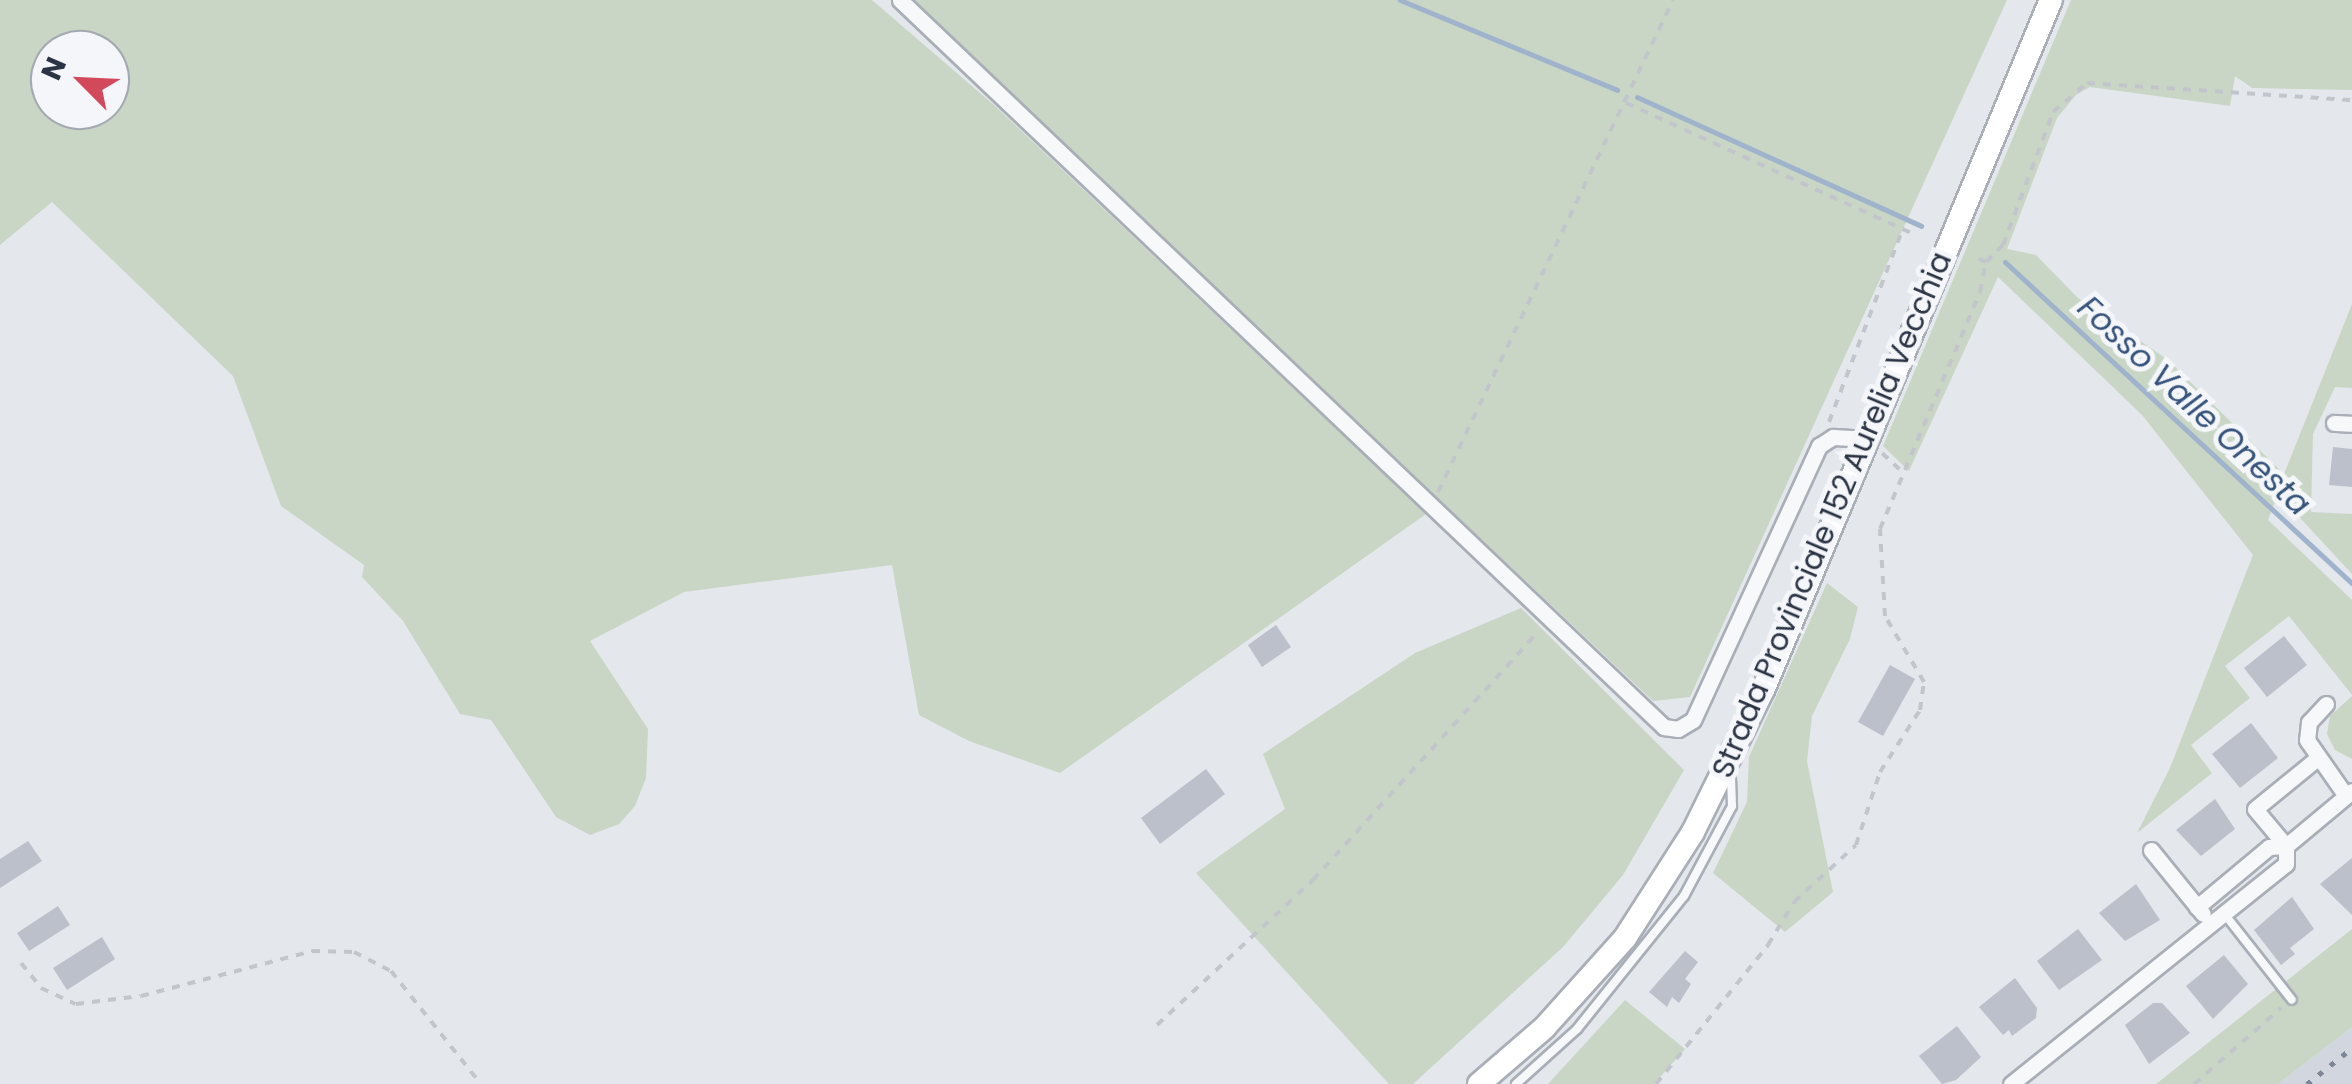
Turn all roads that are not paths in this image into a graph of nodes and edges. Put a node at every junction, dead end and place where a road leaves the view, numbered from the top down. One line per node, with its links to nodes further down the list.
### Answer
1 (900, 0): 5 (street)
2 (2051, 0): 5 (main road, Strada Provinciale 152 Aurelia Vecchia)
3 (2334, 423): 4 (street)
4 (2352, 424)
5 (1866, 439): 7 (main road, Strada Provinciale 152 Aurelia Vecchia)
6 (2326, 704): 8 (street)
7 (1730, 756): 16 (main road, Strada Provinciale 152 Aurelia Vecchia); 17 (lane)
8 (2315, 760): 9 (street); 10 (street)
9 (2350, 797): 10 (street)
10 (2286, 846): 12 (street); 14 (street)
11 (2151, 850): 12 (street)
12 (2196, 907): 14 (street)
13 (2230, 922): 15 (lane)
14 (2212, 925): 18 (street)
15 (2292, 1000)
16 (1479, 1084)
17 (1516, 1084)
18 (2011, 1084)

